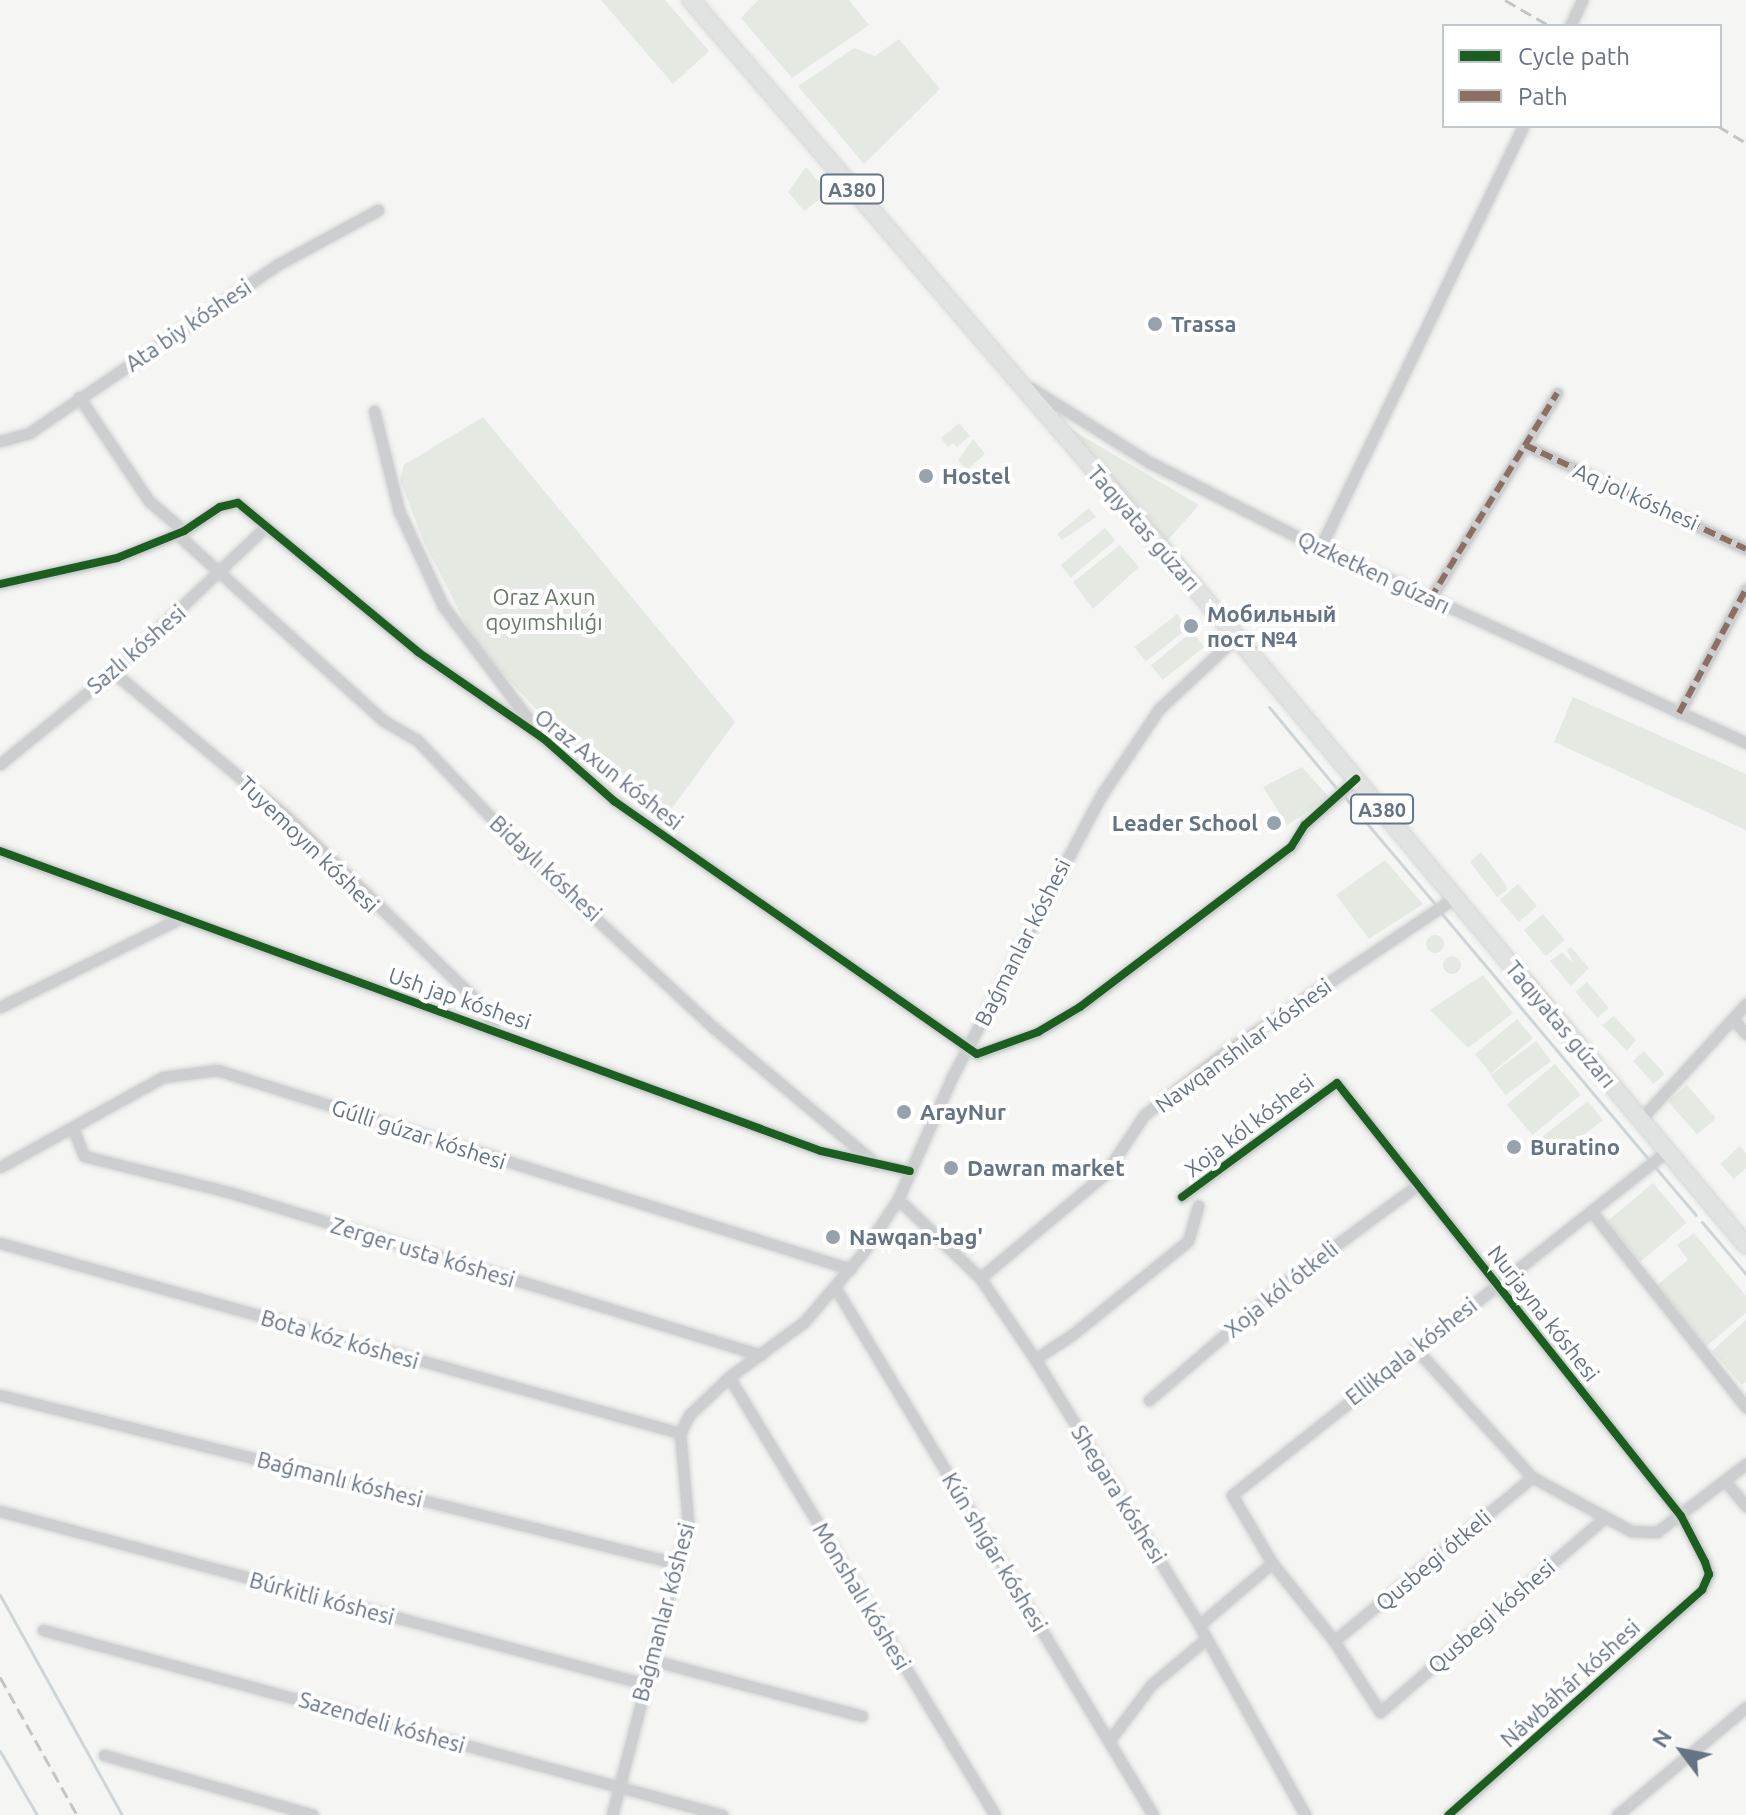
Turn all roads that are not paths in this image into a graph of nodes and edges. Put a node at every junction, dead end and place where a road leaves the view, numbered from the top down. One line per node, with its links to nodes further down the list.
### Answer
1 (691, 0): 6 (highway, Taqıyatas gúzarı / A380)
2 (1582, 0): 3 (street)
3 (1571, 24)
4 (1522, 128): 14 (street)
5 (378, 210): 8 (street, Ata biy kóshesi)
6 (1015, 377): 14 (street, Qızketken gúzarı); 20 (highway, Taqıyatas gúzarı / A380)
7 (1557, 393): 11 (street)
8 (79, 397): 10 (street, Ata biy kóshesi); 13 (street, Bidaylı kóshesi)
9 (374, 411): 23 (street)
10 (0, 441)
11 (1525, 445): 15 (street, Aq jol kóshesi); 19 (street)
12 (265, 527): 13 (street, Oraz Axun kóshesi); 16 (street, Sazlı kóshesi); 23 (street, Oraz Axun kóshesi)
13 (180, 532): 16 (street, Bidaylı kóshesi); 17 (street)
14 (1320, 548): 19 (street, Qızketken gúzarı)
15 (1746, 549)
16 (215, 573): 21 (street, Sazlı kóshesi); 40 (street, Bidaylı kóshesi)
17 (0, 584)
18 (1746, 589): 22 (street)
19 (1430, 599): 22 (street, Qızketken gúzarı)
20 (1237, 636): 26 (highway, Taqıyatas gúzarı / A380); 35 (street, Baǵmanlar kóshesi)
21 (113, 672): 25 (street, Sazlı kóshesi); 33 (street, Tuyemoyın kóshesi)
22 (1679, 713): 24 (street, Qızketken gúzarı)
23 (544, 739): 35 (street, Oraz Axun kóshesi)
24 (1746, 743)
25 (0, 764)
26 (1356, 779): 28 (highway, Taqıyatas gúzarı / A380); 35 (street)
27 (1, 853): 29 (street, Ush jap kóshesi)
28 (1456, 897): 37 (highway, Taqıyatas gúzarı / A380); 51 (street, Nawqanshılar kóshesi)
29 (181, 918): 31 (street); 33 (street, Ush jap kóshesi)
30 (1746, 1004): 32 (street)
31 (0, 1007)
32 (1735, 1021): 34 (street); 37 (street)
33 (493, 1027): 40 (street, Ush jap kóshesi)
34 (1746, 1034)
35 (969, 1048): 42 (street, Baǵmanlar kóshesi)
36 (1337, 1083): 43 (street, Nurjayna kóshesi); 44 (street, Xoja kól kóshesi)
37 (1641, 1119): 39 (highway, Taqıyatas gúzarı / A380)
38 (73, 1128): 41 (street, Gúlli gúzar kóshesi); 50 (street, Gúlli gúzar kóshesi); 55 (street, Zerger usta kóshesi)
39 (1667, 1151): 47 (street, Ellikqala kóshesi); 49 (highway, Taqıyatas gúzarı / A380)
40 (877, 1164): 42 (street, Ush jap kóshesi)
41 (0, 1167)
42 (910, 1171): 45 (street, Baǵmanlar kóshesi)
43 (1419, 1184): 52 (street, Nurjayna kóshesi); 59 (street, Xoja kól ótkeli)
44 (1182, 1197)
45 (898, 1199): 50 (street, Baǵmanlar kóshesi); 51 (street, Shegara kóshesi)
46 (1198, 1205): 56 (street, Xoja kól kóshesi)
47 (1591, 1211): 52 (street, Ellikqala kóshesi); 60 (street)
48 (0, 1243): 61 (street, Bota kóz kóshesi)
49 (1746, 1245)
50 (851, 1269): 53 (street, Baǵmanlar kóshesi)
51 (980, 1278): 56 (street, Shegara kóshesi)
52 (1498, 1283): 54 (street, Ellikqala kóshesi); 67 (street, Nurjayna kóshesi)
53 (836, 1289): 55 (street, Baǵmanlar kóshesi); 80 (street, Kún shıǵar kóshesi)
54 (1415, 1348): 63 (street); 69 (street, Ellikqala kóshesi)
55 (761, 1355): 57 (street, Baǵmanlar kóshesi)
56 (1035, 1359): 72 (street, Shegara kóshesi)
57 (729, 1377): 61 (street, Baǵmanlar kóshesi); 86 (street, Monshalı kóshesi)
58 (0, 1395): 70 (street, Baǵmanlı kóshesi)
59 (1149, 1400)
60 (1746, 1407)
61 (680, 1433): 70 (street, Baǵmanlar kóshesi)
62 (1746, 1464): 64 (street)
63 (1532, 1477): 68 (street); 75 (street, Qusbegi ótkeli)
64 (1725, 1481): 65 (street); 67 (street)
65 (1746, 1506)
66 (0, 1511): 77 (street, Búrkitli kóshesi)
67 (1681, 1516): 68 (street); 71 (street, Nurjayna kóshesi)
68 (1603, 1519): 75 (street, Qusbegi kóshesi)
69 (1272, 1563): 72 (street); 75 (street)
70 (679, 1564): 76 (street, Baǵmanlar kóshesi)
71 (1709, 1574): 89 (street, Náwbáhár kóshesi)
72 (1199, 1625): 74 (street, Shegara kóshesi)
73 (43, 1630): 82 (street, Sazendeli kóshesi)
74 (1206, 1639): 80 (street); 88 (street, Shegara kóshesi)
75 (1334, 1641)
76 (652, 1660): 77 (street, Baǵmanlar kóshesi); 79 (street)
77 (645, 1684): 82 (street, Baǵmanlar kóshesi)
78 (1746, 1707): 90 (street)
79 (862, 1716)
80 (1109, 1741): 87 (street, Kún shıǵar kóshesi)
81 (104, 1755): 83 (street)
82 (618, 1787): 84 (street, Baǵmanlar kóshesi); 85 (street, Sazendeli kóshesi)
83 (313, 1815)
84 (612, 1815)
85 (722, 1815)
86 (995, 1815)
87 (1153, 1815)
88 (1305, 1815)
89 (1449, 1815)
90 (1617, 1815)

